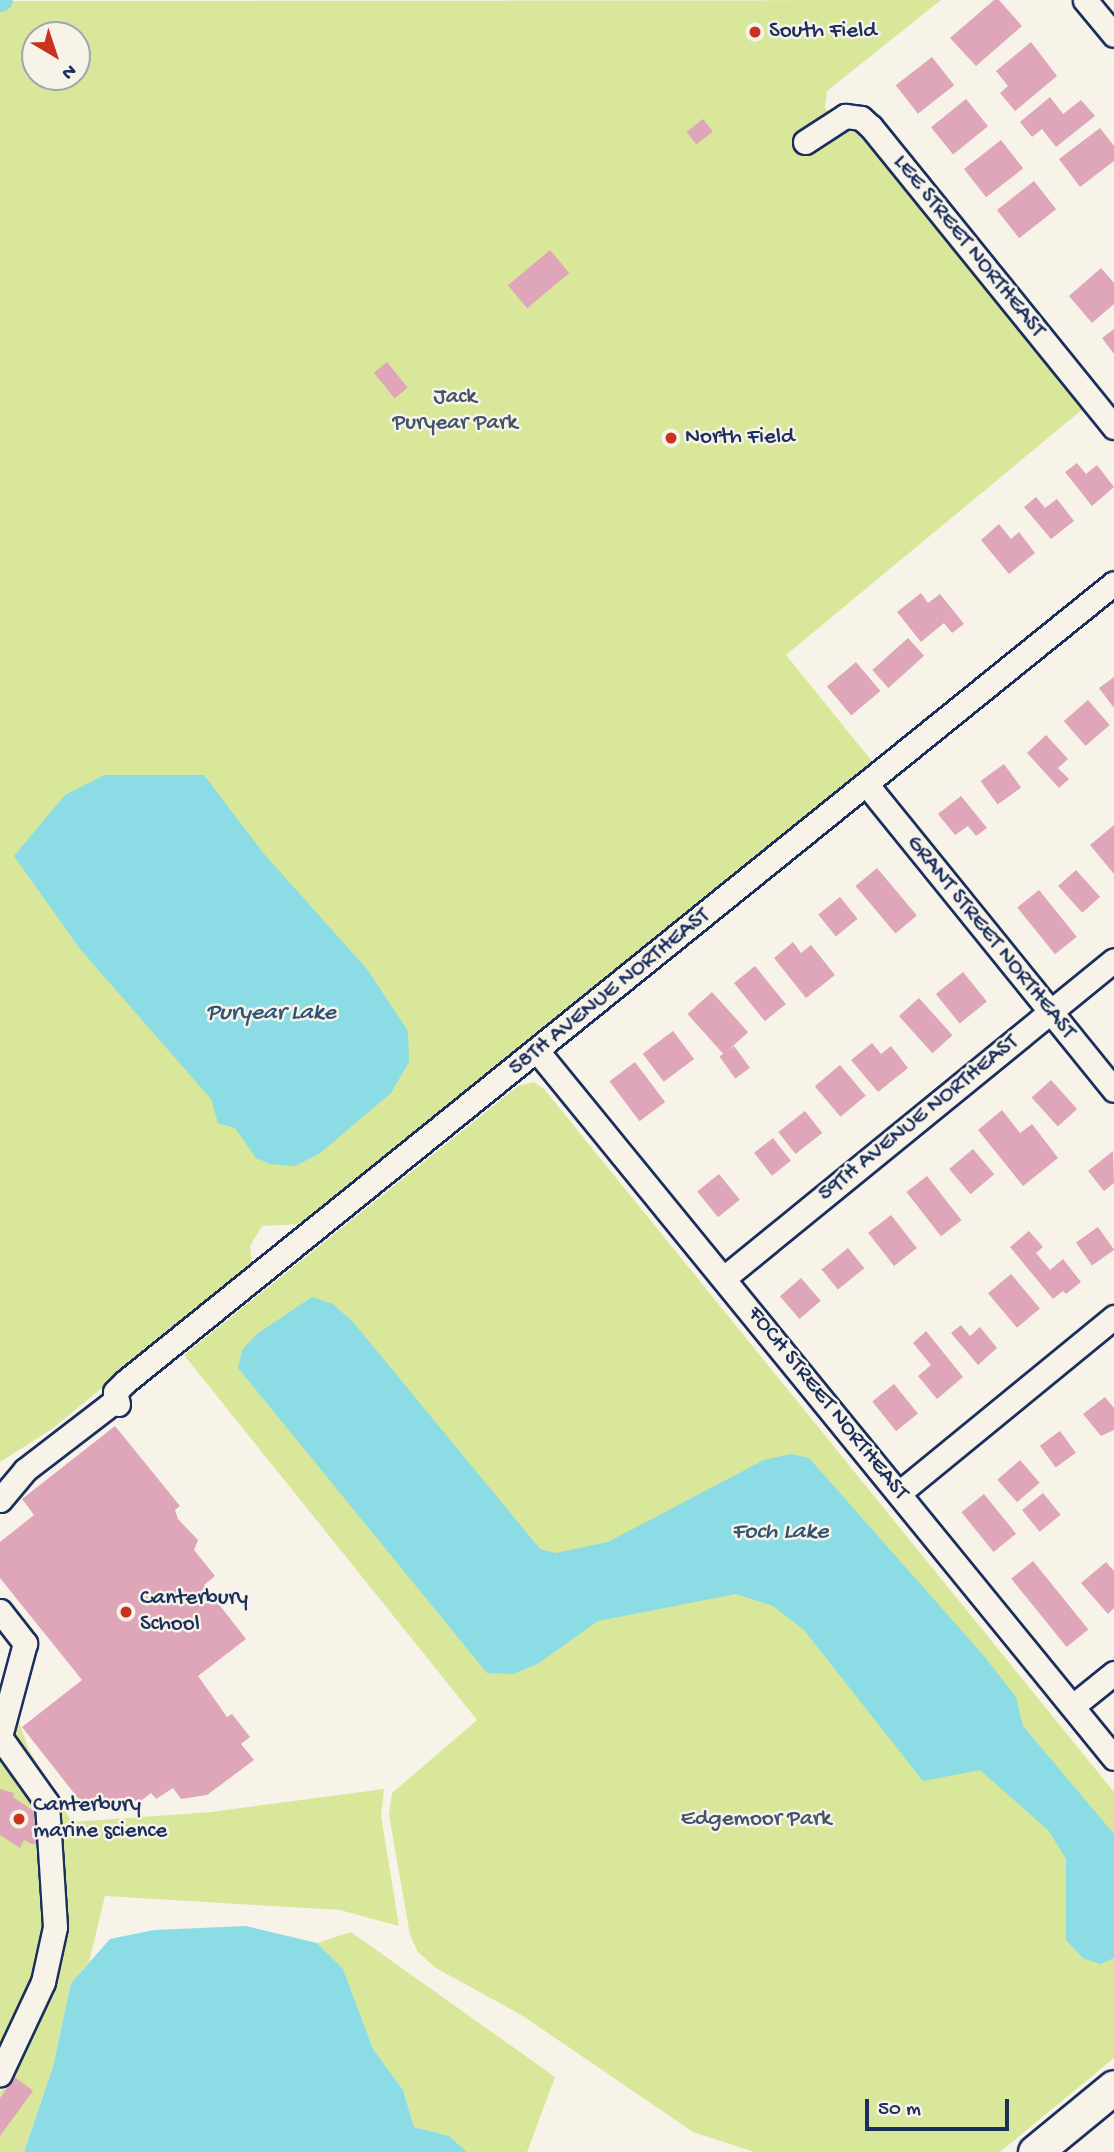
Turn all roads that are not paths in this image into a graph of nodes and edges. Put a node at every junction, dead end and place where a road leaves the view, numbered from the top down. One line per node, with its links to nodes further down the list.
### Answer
1 (1085, 0): 2 (street)
2 (1114, 35)
3 (805, 142): 4 (street, LEE STREET NORTHEAST)
4 (1114, 427)
5 (1114, 583): 6 (street, 58TH AVENUE NORTHEAST)
6 (867, 785): 8 (street, GRANT STREET NORTHEAST); 9 (street, 58TH AVENUE NORTHEAST)
7 (1114, 960): 8 (street, 59TH AVENUE NORTHEAST)
8 (1050, 1012): 10 (street, GRANT STREET NORTHEAST); 11 (street, 59TH AVENUE NORTHEAST)
9 (538, 1052): 11 (street, FOCH STREET NORTHEAST); 14 (street, 58TH AVENUE NORTHEAST)
10 (1114, 1090)
11 (724, 1278): 13 (street, FOCH STREET NORTHEAST)
12 (1114, 1317): 13 (street)
13 (900, 1493): 17 (street, FOCH STREET NORTHEAST)
14 (0, 1500)
15 (0, 1611): 18 (street)
16 (1114, 1673): 17 (street)
17 (1073, 1706): 19 (street, FOCH STREET NORTHEAST)
18 (0, 1737): 20 (street)
19 (1114, 1758)
20 (0, 2074)
21 (1114, 2087): 22 (street)
22 (1035, 2152)

